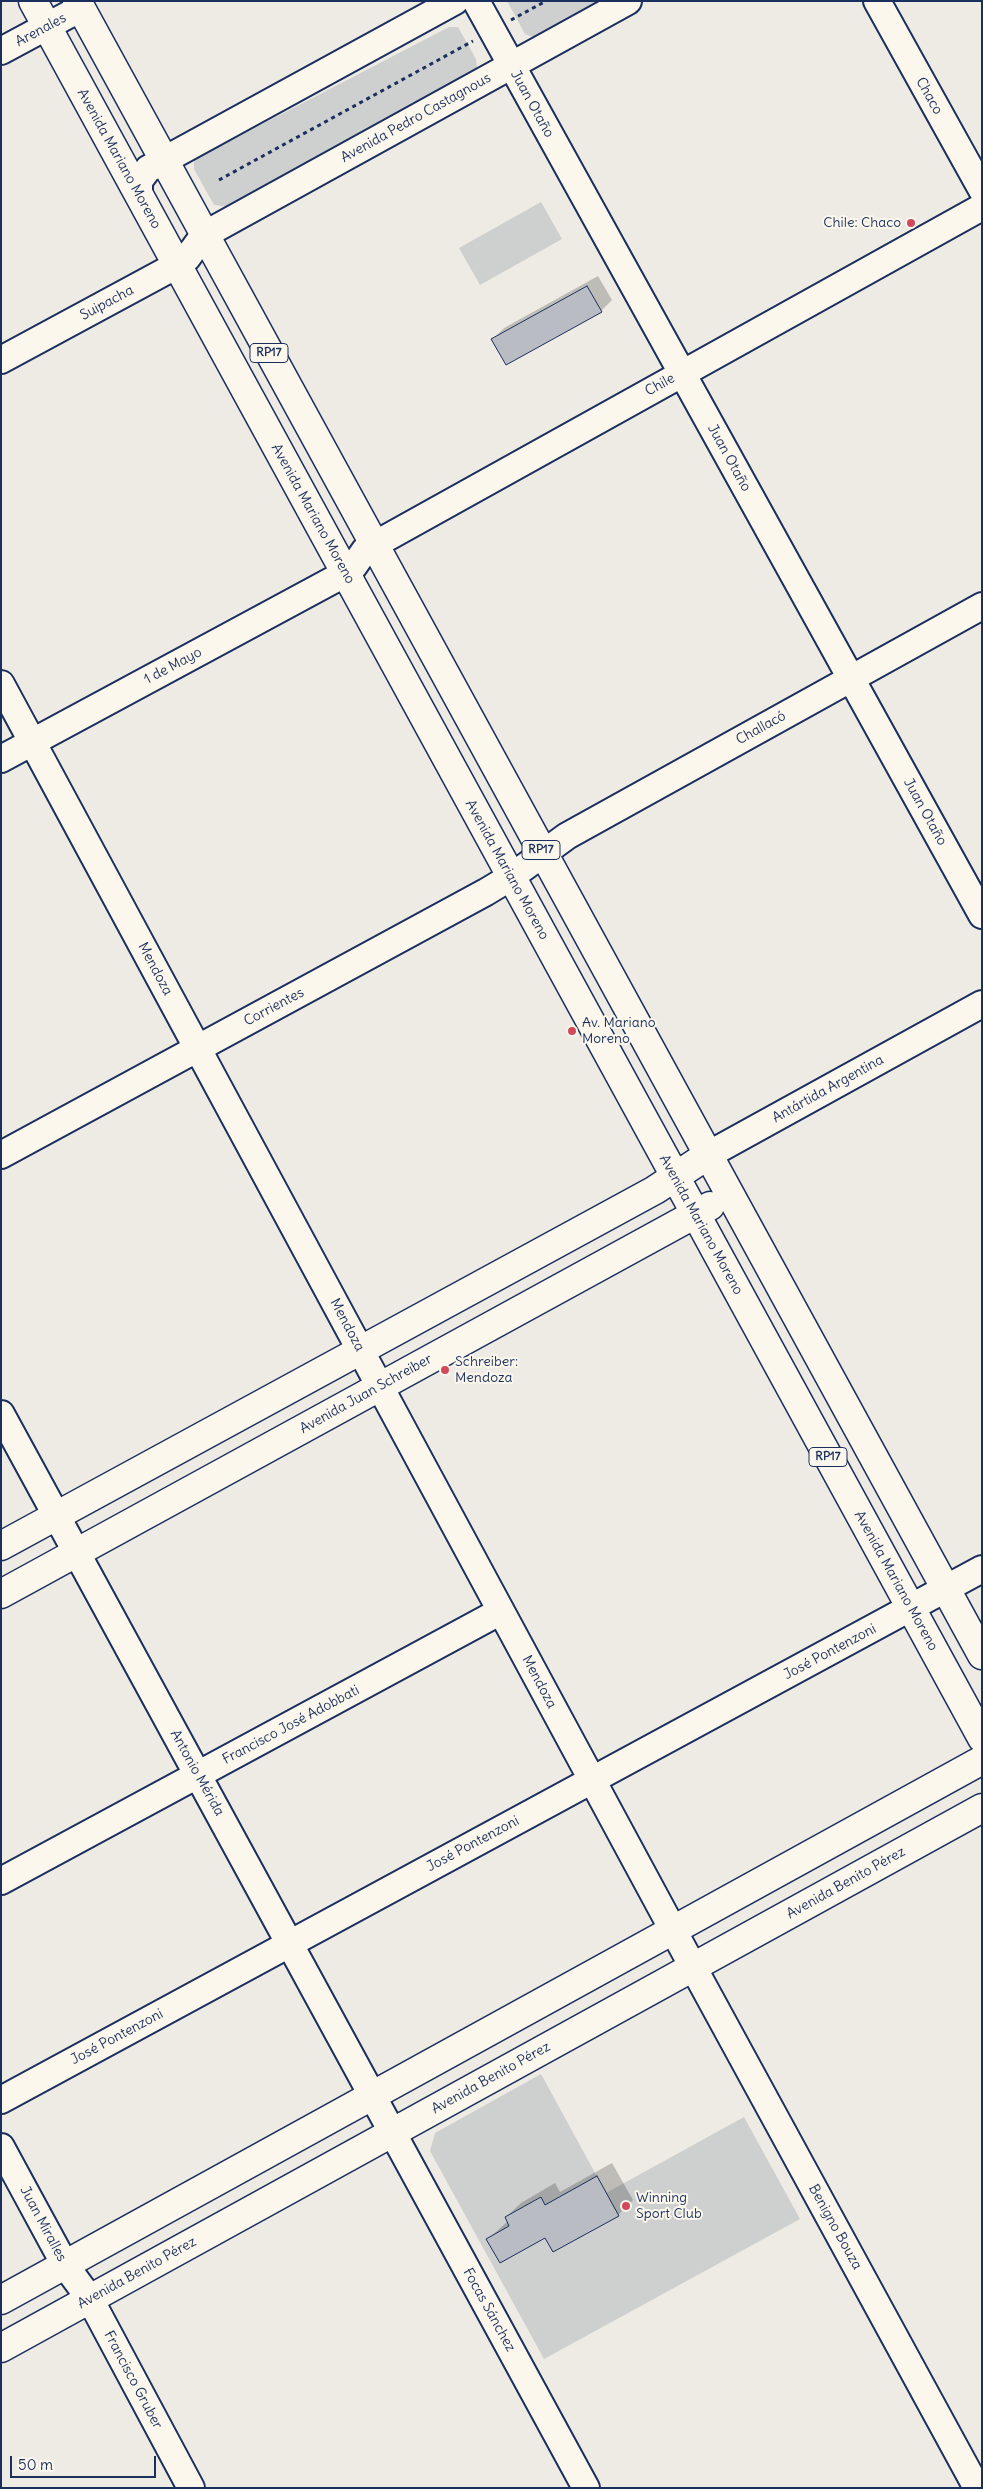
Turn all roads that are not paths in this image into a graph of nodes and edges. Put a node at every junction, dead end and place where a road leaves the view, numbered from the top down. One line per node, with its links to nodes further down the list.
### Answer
1 (33, 1): 7 (main road, Avenida Mariano Moreno / RP17)
2 (455, 1): 10 (street)
3 (476, 1): 9 (street, Juan Otaño)
4 (628, 1): 9 (street, Avenida Pedro Castagnous)
5 (877, 1): 11 (street, Chaco)
6 (79, 5): 7 (street, Arenales); 10 (main road, RP17)
7 (47, 26): 8 (street, Arenales); 12 (main road, Avenida Mariano Moreno / RP17)
8 (1, 51)
9 (511, 66): 14 (street, Avenida Pedro Castagnous); 17 (street, Juan Otaño)
10 (164, 160): 12 (street); 14 (main road, RP17)
11 (982, 190)
12 (139, 196): 15 (main road, Avenida Mariano Moreno / RP17)
13 (982, 207): 17 (street, Chile)
14 (204, 235): 15 (street, Suipacha); 18 (main road, RP17)
15 (177, 265): 16 (street, Suipacha); 19 (main road, Avenida Mariano Moreno / RP17)
16 (1, 360)
17 (682, 373): 18 (street, Chile); 21 (street, Juan Otaño)
18 (374, 544): 19 (street, Chile); 25 (main road, RP17)
19 (346, 573): 23 (street, 1 de Mayo); 26 (main road, Avenida Mariano Moreno / RP17)
20 (982, 606): 21 (street, Challacó)
21 (851, 679): 25 (street, Challacó); 27 (street, Juan Otaño)
22 (1, 684): 23 (street, Mendoza)
23 (33, 742): 24 (street, 1 de Mayo); 29 (street, Mendoza)
24 (1, 759)
25 (543, 853): 26 (street, Corrientes); 31 (main road, RP17)
26 (511, 877): 29 (street, Corrientes); 32 (main road, Avenida Mariano Moreno / RP17)
27 (982, 915)
28 (982, 1004): 31 (street, Antártida Argentina)
29 (198, 1048): 30 (street, Corrientes); 35 (street, Mendoza)
30 (1, 1155)
31 (708, 1155): 32 (main road, Antártida Argentina); 33 (main road, RP17)
32 (675, 1176): 34 (main road, Avenida Mariano Moreno / RP17); 35 (main road)
33 (730, 1195): 34 (main road, Avenida Juan Schreiber); 42 (main road, RP17)
34 (695, 1214): 36 (main road, Avenida Juan Schreiber); 44 (main road, Avenida Mariano Moreno / RP17)
35 (360, 1350): 36 (street, Mendoza); 38 (main road)
36 (380, 1386): 40 (main road, Avenida Juan Schreiber); 45 (street, Mendoza)
37 (1, 1414): 38 (street, Antonio Mérida)
38 (57, 1516): 39 (main road); 40 (street, Antonio Mérida)
39 (1, 1546)
40 (77, 1553): 43 (main road, Avenida Juan Schreiber); 49 (street, Antonio Mérida)
41 (982, 1570): 42 (street, José Pontenzoni)
42 (946, 1589): 44 (street, José Pontenzoni); 46 (main road, RP17)
43 (1, 1594)
44 (911, 1608): 47 (main road, Avenida Mariano Moreno / RP17); 50 (street, José Pontenzoni)
45 (501, 1611): 49 (street, Francisco José Adobbati); 50 (street, Mendoza)
46 (982, 1655)
47 (982, 1738)
48 (982, 1760): 53 (main road)
49 (198, 1775): 52 (street, Francisco José Adobbati); 54 (street, Antonio Mérida)
50 (592, 1780): 53 (street, Mendoza); 54 (street, José Pontenzoni)
51 (982, 1808): 55 (main road, Avenida Benito Pérez)
52 (1, 1881)
53 (673, 1930): 55 (street, Mendoza); 56 (main road)
54 (289, 1944): 56 (street, Antonio Mérida); 57 (street, José Pontenzoni)
55 (693, 1967): 58 (main road, Avenida Benito Pérez); 66 (street, Benigno Bouza)
56 (372, 2096): 58 (street, Antonio Mérida); 60 (main road)
57 (1, 2100)
58 (392, 2132): 61 (main road, Avenida Benito Pérez); 65 (street, Focas Sánchez)
59 (1, 2147): 60 (street, Juan Miralles)
60 (65, 2265): 61 (street, Juan Miralles); 62 (main road)
61 (90, 2299): 63 (main road, Avenida Benito Pérez); 64 (street, Francisco Gruber)
62 (1, 2300)
63 (1, 2348)
64 (191, 2488)
65 (586, 2488)
66 (977, 2488)

